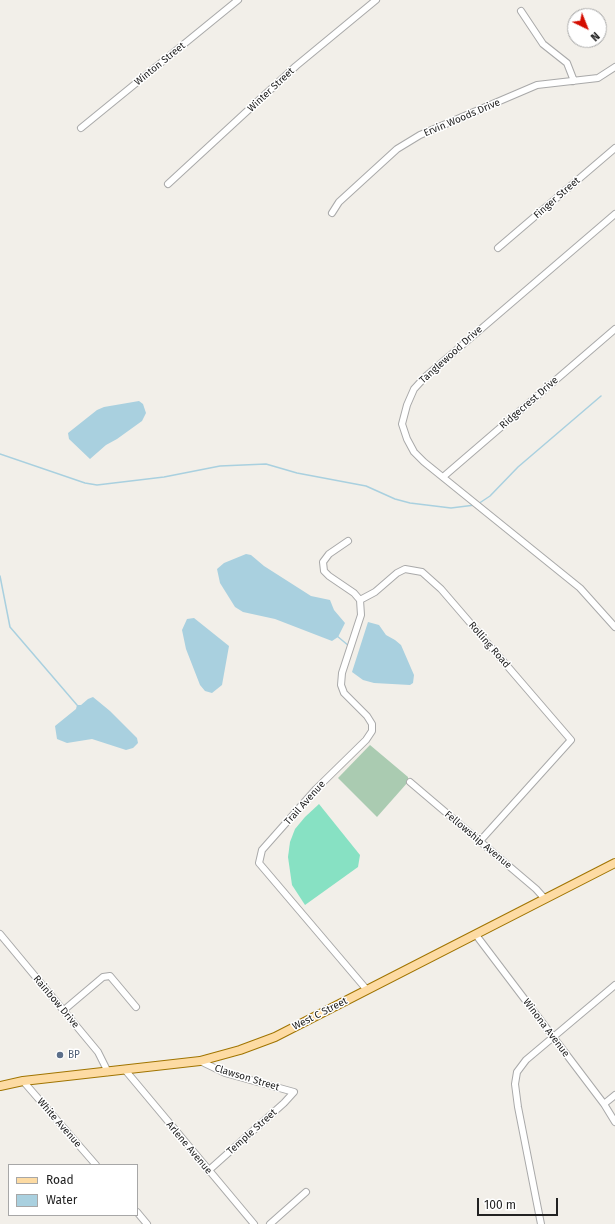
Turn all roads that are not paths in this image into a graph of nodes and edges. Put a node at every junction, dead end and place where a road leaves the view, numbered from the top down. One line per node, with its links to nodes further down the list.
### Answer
1 (238, 0): 6 (street, Winton Street)
2 (376, 0): 8 (street, Winter Street)
3 (521, 11): 5 (street)
4 (615, 67): 5 (street, Ervin Woods Drive)
5 (574, 81): 9 (street, Ervin Woods Drive)
6 (82, 128)
7 (615, 148): 11 (street, Finger Street)
8 (168, 184)
9 (332, 213)
10 (615, 214): 13 (street, Tanglewood Drive)
11 (498, 248)
12 (615, 330): 13 (street, Ridgecrest Drive)
13 (443, 477): 16 (street, Tanglewood Drive)
14 (348, 541): 15 (street)
15 (360, 600): 18 (street, Rolling Road); 24 (street, Trail Avenue)
16 (615, 627)
17 (410, 782): 18 (street, Fellowship Avenue)
18 (480, 841): 20 (street, Fellowship Avenue)
19 (615, 863): 20 (main road, West C Street)
20 (545, 899): 22 (main road, West C Street)
21 (0, 934): 26 (street, Rainbow Drive)
22 (476, 935): 24 (main road, West C Street); 27 (street, Winona Avenue)
23 (615, 985): 27 (street)
24 (367, 990): 28 (main road, West C Street)
25 (136, 1007): 26 (street)
26 (64, 1010): 30 (street, Rainbow Drive)
27 (553, 1038): 35 (street, Winona Avenue); 44 (street)
28 (200, 1061): 29 (main road, West C Street); 33 (street, Clawson Street)
29 (126, 1071): 30 (main road, West C Street); 38 (street, Arlene Avenue)
30 (108, 1072): 31 (main road, West C Street)
31 (23, 1081): 32 (main road, West C Street); 37 (street, White Avenue)
32 (0, 1086)
33 (294, 1092): 38 (street, Temple Street)
34 (615, 1095): 35 (street)
35 (604, 1104): 36 (street, Winona Avenue)
36 (615, 1122)
37 (95, 1164)
38 (208, 1171): 42 (street, Arlene Avenue)
39 (306, 1192): 43 (street)
40 (138, 1213): 41 (street)
41 (147, 1224)
42 (254, 1224)
43 (270, 1224)
44 (541, 1224)

